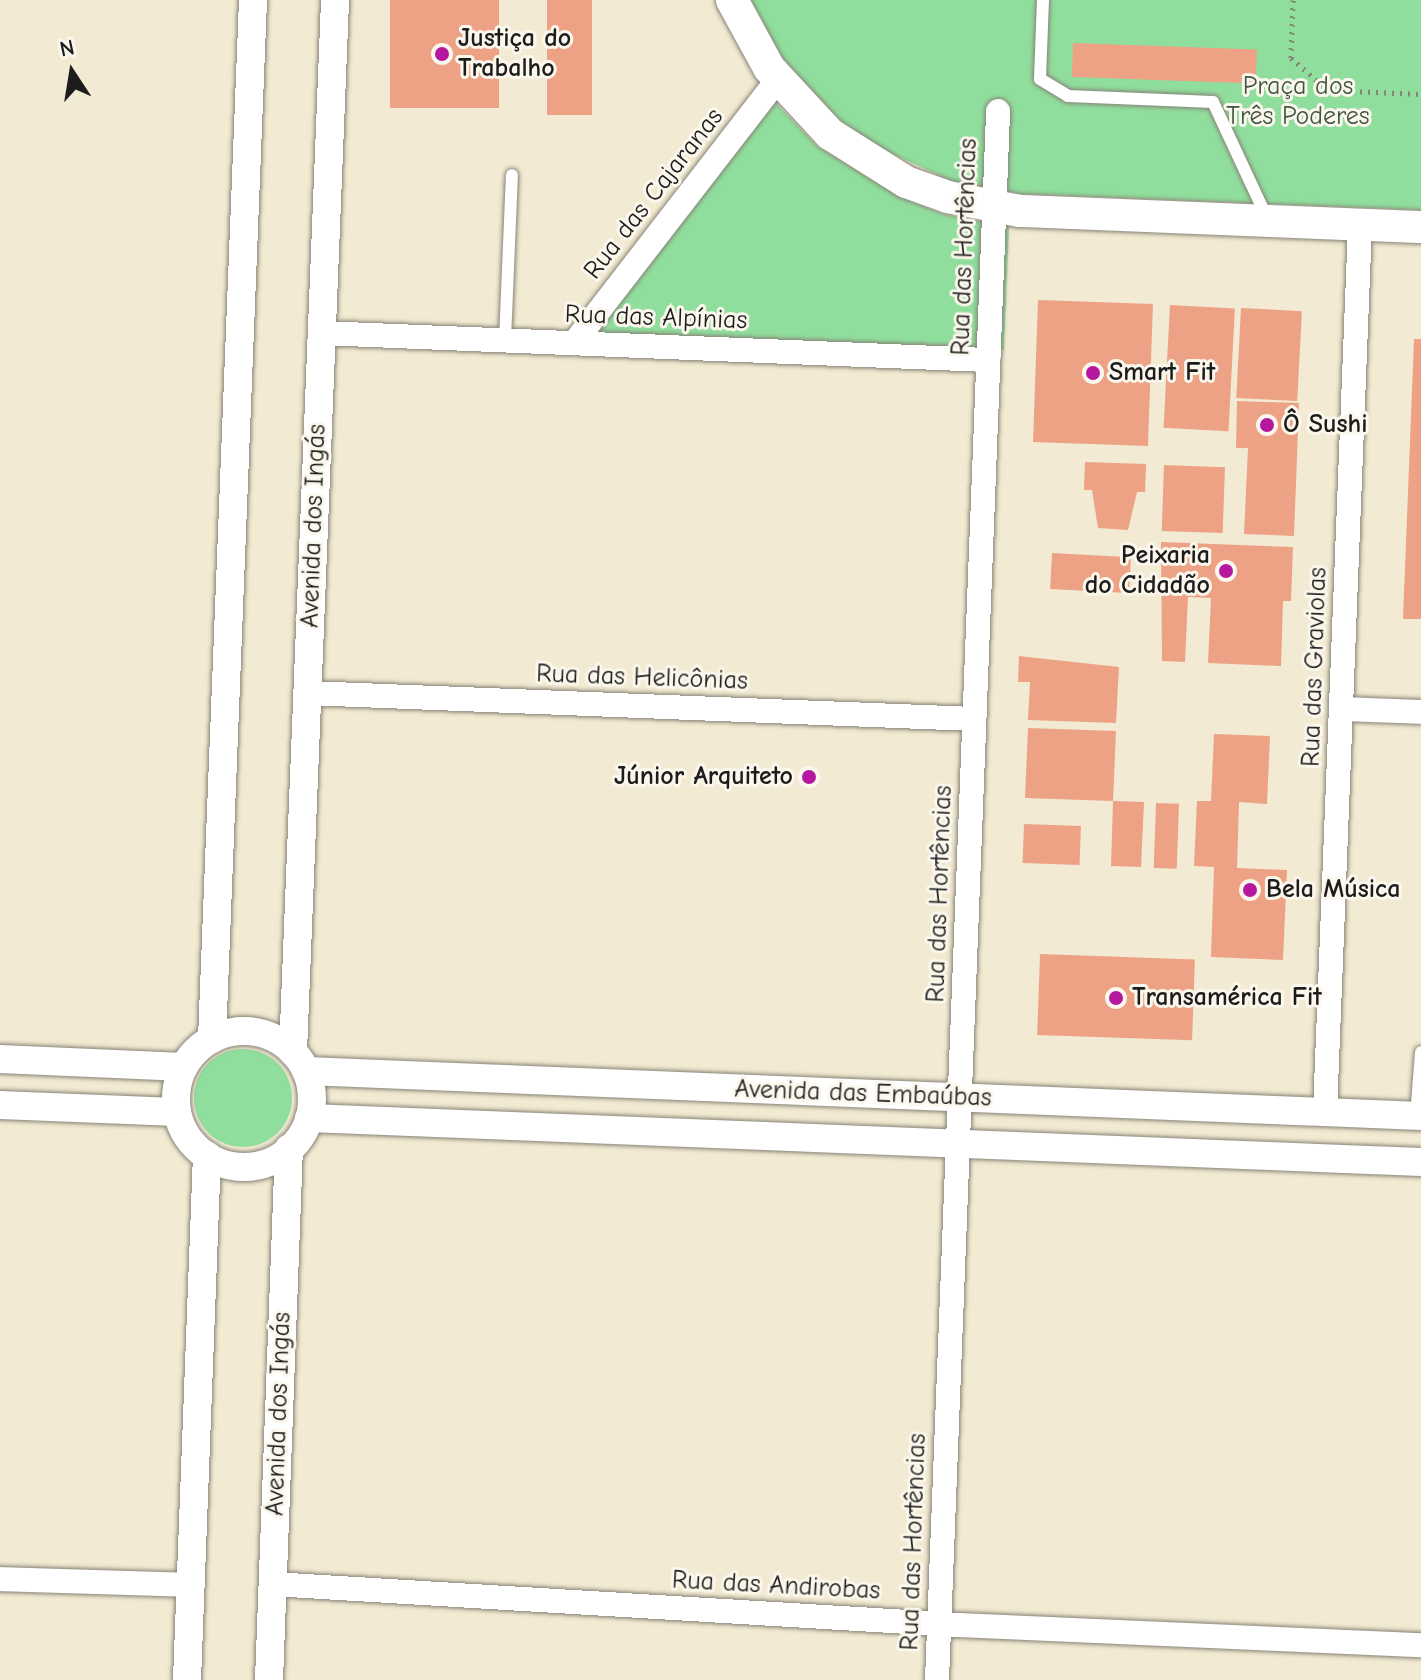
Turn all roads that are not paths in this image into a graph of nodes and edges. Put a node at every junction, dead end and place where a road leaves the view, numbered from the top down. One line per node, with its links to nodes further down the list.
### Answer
1 (253, 0): 20 (street)
2 (335, 0): 12 (street, Avenida dos Ingás)
3 (732, 0): 5 (main road)
4 (1043, 0): 9 (lane)
5 (778, 79): 8 (main road); 14 (street, Rua das Cajaranas)
6 (998, 111): 8 (street, Rua das Hortências)
7 (512, 175): 13 (lane)
8 (994, 208): 9 (main road); 15 (street, Rua das Hortências)
9 (1268, 221): 10 (main road)
10 (1360, 225): 11 (main road); 17 (street, Rua das Graviolas)
11 (1421, 227)
12 (321, 333): 13 (street, Rua das Alpínias); 16 (street, Avenida dos Ingás)
13 (505, 340): 14 (street, Rua das Alpínias)
14 (574, 343): 15 (street, Rua das Alpínias)
15 (988, 360): 19 (street, Rua das Hortências)
16 (307, 693): 19 (street, Rua das Helicônias); 23 (street, Avenida dos Ingás)
17 (1341, 709): 18 (street); 28 (street, Rua das Graviolas)
18 (1421, 712)
19 (974, 719): 25 (street, Rua das Hortências)
20 (212, 1039): 23 (street, Avenida das Embaúbas); 24 (street)
21 (1421, 1052): 29 (lane)
22 (0, 1059): 24 (street)
23 (299, 1062): 25 (street, Avenida das Embaúbas); 30 (street)
24 (184, 1067): 27 (street)
25 (960, 1097): 28 (street, Avenida das Embaúbas); 31 (street, Rua das Hortências)
26 (0, 1105): 27 (street)
27 (177, 1112): 33 (street)
28 (1325, 1112): 29 (street, Avenida das Embaúbas)
29 (1419, 1116)
30 (309, 1118): 31 (street, Avenida das Embaúbas); 32 (street)
31 (958, 1143): 34 (street, Avenida das Embaúbas); 38 (street, Rua das Hortências)
32 (289, 1148): 33 (street); 36 (street, Avenida dos Ingás)
33 (207, 1155): 37 (street)
34 (1421, 1162)
35 (0, 1579): 37 (street)
36 (272, 1584): 38 (street, Rua das Andirobas); 41 (street, Avenida dos Ingás)
37 (190, 1585): 40 (street)
38 (939, 1624): 39 (street, Rua das Andirobas); 42 (street, Rua das Hortências)
39 (1421, 1645)
40 (187, 1680)
41 (269, 1680)
42 (937, 1680)

